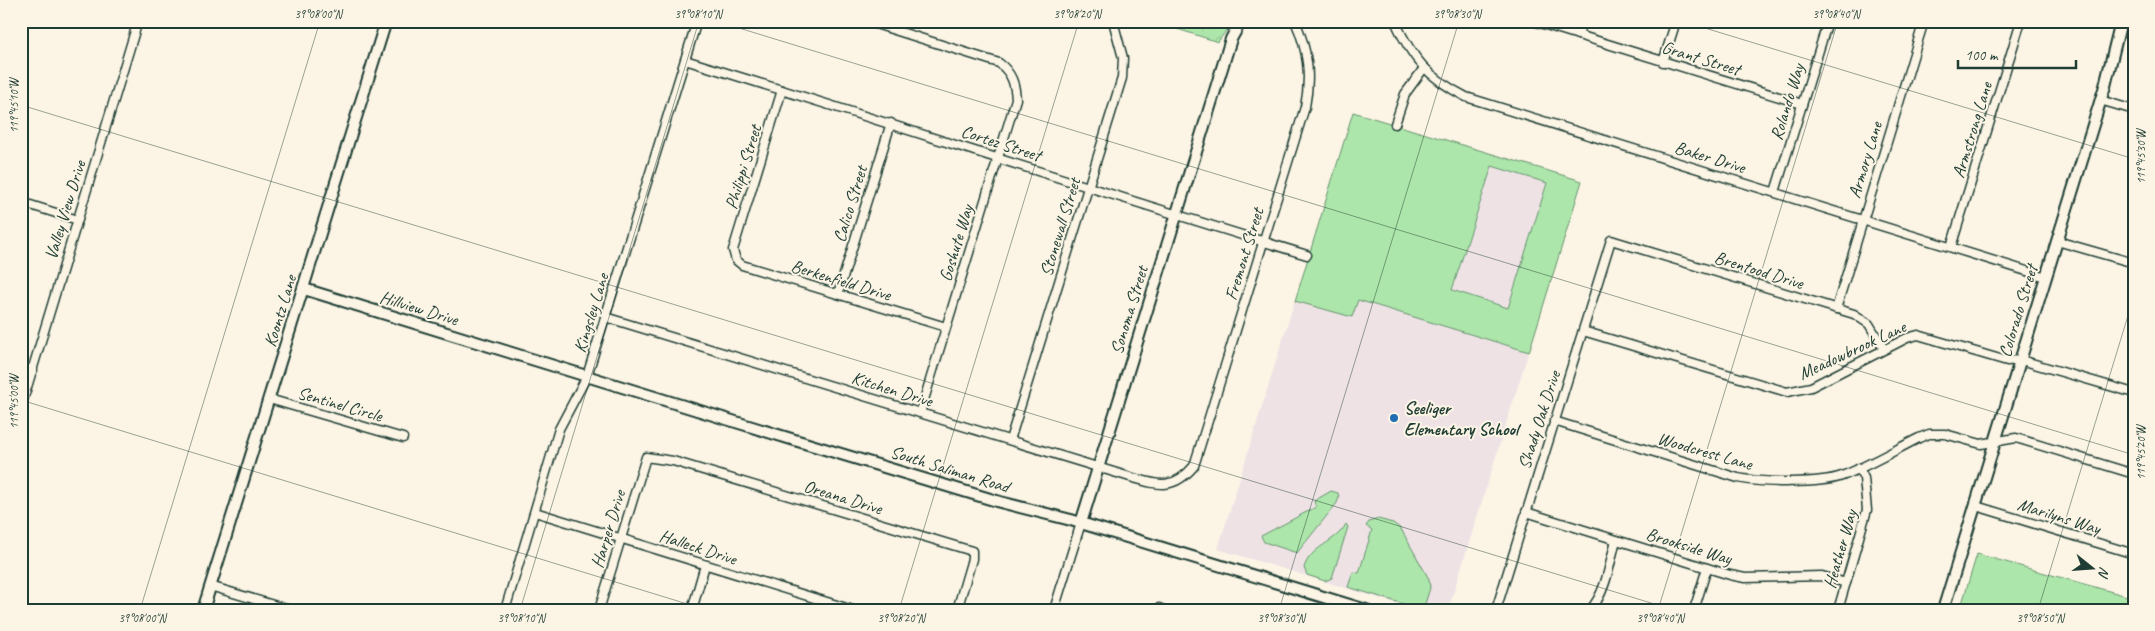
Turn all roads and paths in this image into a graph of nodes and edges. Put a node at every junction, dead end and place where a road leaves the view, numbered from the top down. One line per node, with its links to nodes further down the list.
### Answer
1 (138, 21): 31 (street, Valley View Drive)
2 (386, 21): 41 (street, Koontz Lane)
3 (697, 21): 17 (street, Kingsley Lane)
4 (866, 21): 26 (street, Goshute Way)
5 (1113, 21): 27 (street, Stonewall Street)
6 (1242, 21): 30 (street, Sonoma Street)
7 (1295, 21): 35 (street, Fremont Street)
8 (1395, 21): 19 (street, Baker Drive)
9 (1533, 21): 16 (street, Grant Street)
10 (1582, 21): 16 (street)
11 (1676, 21): 18 (street)
12 (1828, 21): 22 (street, Rolando Way)
13 (1924, 21): 32 (street, Armory Lane)
14 (2021, 21): 36 (street, Armstrong Lane)
15 (2121, 21): 21 (street, Colorado Street)
16 (1578, 35): 18 (street, Grant Street)
17 (685, 60): 20 (street, Cortez Street); 44 (street, Kingsley Lane)
18 (1663, 62): 22 (street, Grant Street)
19 (1424, 68): 25 (street); 28 (street, Baker Drive)
20 (782, 90): 24 (street, Cortez Street); 37 (street, Philippi Street)
21 (2100, 100): 23 (street); 34 (street, Colorado Street)
22 (1802, 104): 28 (street, Rolando Way)
23 (2134, 110)
24 (891, 123): 26 (street, Cortez Street); 42 (street, Calico Street)
25 (1396, 124)
26 (998, 157): 27 (street, Cortez Street); 45 (street, Goshute Way)
27 (1088, 187): 30 (street, Cortez Street); 59 (street, Stonewall Street)
28 (1775, 192): 32 (street, Baker Drive)
29 (21, 202): 31 (street)
30 (1176, 215): 35 (street, Cortez Street); 62 (street, Sonoma Street)
31 (78, 220): 51 (street, Valley View Drive)
32 (1863, 220): 36 (street, Baker Drive); 43 (street, Armory Lane)
33 (1611, 240): 43 (street, Brentood Drive); 46 (street, Shady Oak Drive)
34 (2057, 241): 39 (street); 40 (street, Colorado Street)
35 (1263, 242): 38 (street, Cortez Street); 65 (street, Fremont Street)
36 (1951, 247): 40 (street, Baker Drive)
37 (733, 254): 42 (street, Berkenfield Drive)
38 (1307, 255)
39 (2134, 263)
40 (2046, 277): 49 (street, Colorado Street)
41 (304, 289): 48 (street, Hillview Drive); 54 (street, Koontz Lane)
42 (838, 294): 45 (street, Berkenfield Drive)
43 (1836, 309): 47 (street, Brentood Drive)
44 (605, 317): 52 (street, Kingsley Lane); 56 (street, Kitchen Drive)
45 (946, 327): 56 (street, Goshute Way)
46 (1583, 330): 47 (street, Meadowbrook Lane); 57 (street, Shady Oak Drive)
47 (1884, 349): 49 (street, Meadowbrook Lane)
48 (525, 358): 52 (street, South Saliman Road)
49 (2021, 360): 53 (street, Meadowbrook Lane); 60 (street, Colorado Street)
50 (21, 367): 51 (street)
51 (32, 370): 55 (street, Valley View Drive)
52 (587, 376): 67 (street, Kingsley Lane); 69 (street, South Saliman Road)
53 (2134, 393)
54 (269, 399): 58 (street, Sentinel Circle); 76 (street, Koontz Lane)
55 (21, 407)
56 (920, 413): 59 (street, Kitchen Drive)
57 (1554, 421): 63 (street, Woodcrest Lane); 68 (street, Shady Oak Drive)
58 (403, 438)
59 (1010, 440): 62 (street, Kitchen Drive)
60 (1996, 441): 63 (street, Woodcrest Lane); 64 (street, Woodcrest Lane); 66 (street, Colorado Street)
61 (646, 457): 70 (street, Harper Drive); 83 (street, Oreana Drive)
62 (1098, 467): 65 (street, Kitchen Drive); 69 (street, Sonoma Street)
63 (1859, 468): 75 (street, Heather Way)
64 (2134, 474)
65 (1171, 484)
66 (1976, 506): 72 (street, Marilyns Way); 92 (street, Colorado Street)
67 (535, 512): 70 (street, Halleck Drive); 79 (street, Kingsley Lane)
68 (1526, 512): 71 (street, Brookside Way); 88 (street, Shady Oak Drive)
69 (1080, 523): 84 (street, Sonoma Street); 87 (street, South Saliman Road)
70 (621, 538): 73 (street, Halleck Drive); 80 (street, Harper Drive)
71 (1616, 540): 74 (street, Brookside Way); 89 (street)
72 (2134, 554)
73 (705, 565): 81 (street); 82 (street, Halleck Drive)
74 (1707, 568): 75 (street, Brookside Way); 90 (street)
75 (1846, 583): 91 (street, Heather Way)
76 (210, 586): 77 (street, Koontz Lane); 78 (street)
77 (203, 610)
78 (290, 610)
79 (505, 610)
80 (599, 610)
81 (692, 610)
82 (853, 610)
83 (957, 610)
84 (1054, 610)
85 (1155, 610): 86 (street)
86 (1163, 610)
87 (1366, 610)
88 (1496, 610)
89 (1590, 610)
90 (1694, 610)
91 (1838, 610)
92 (1943, 610)

